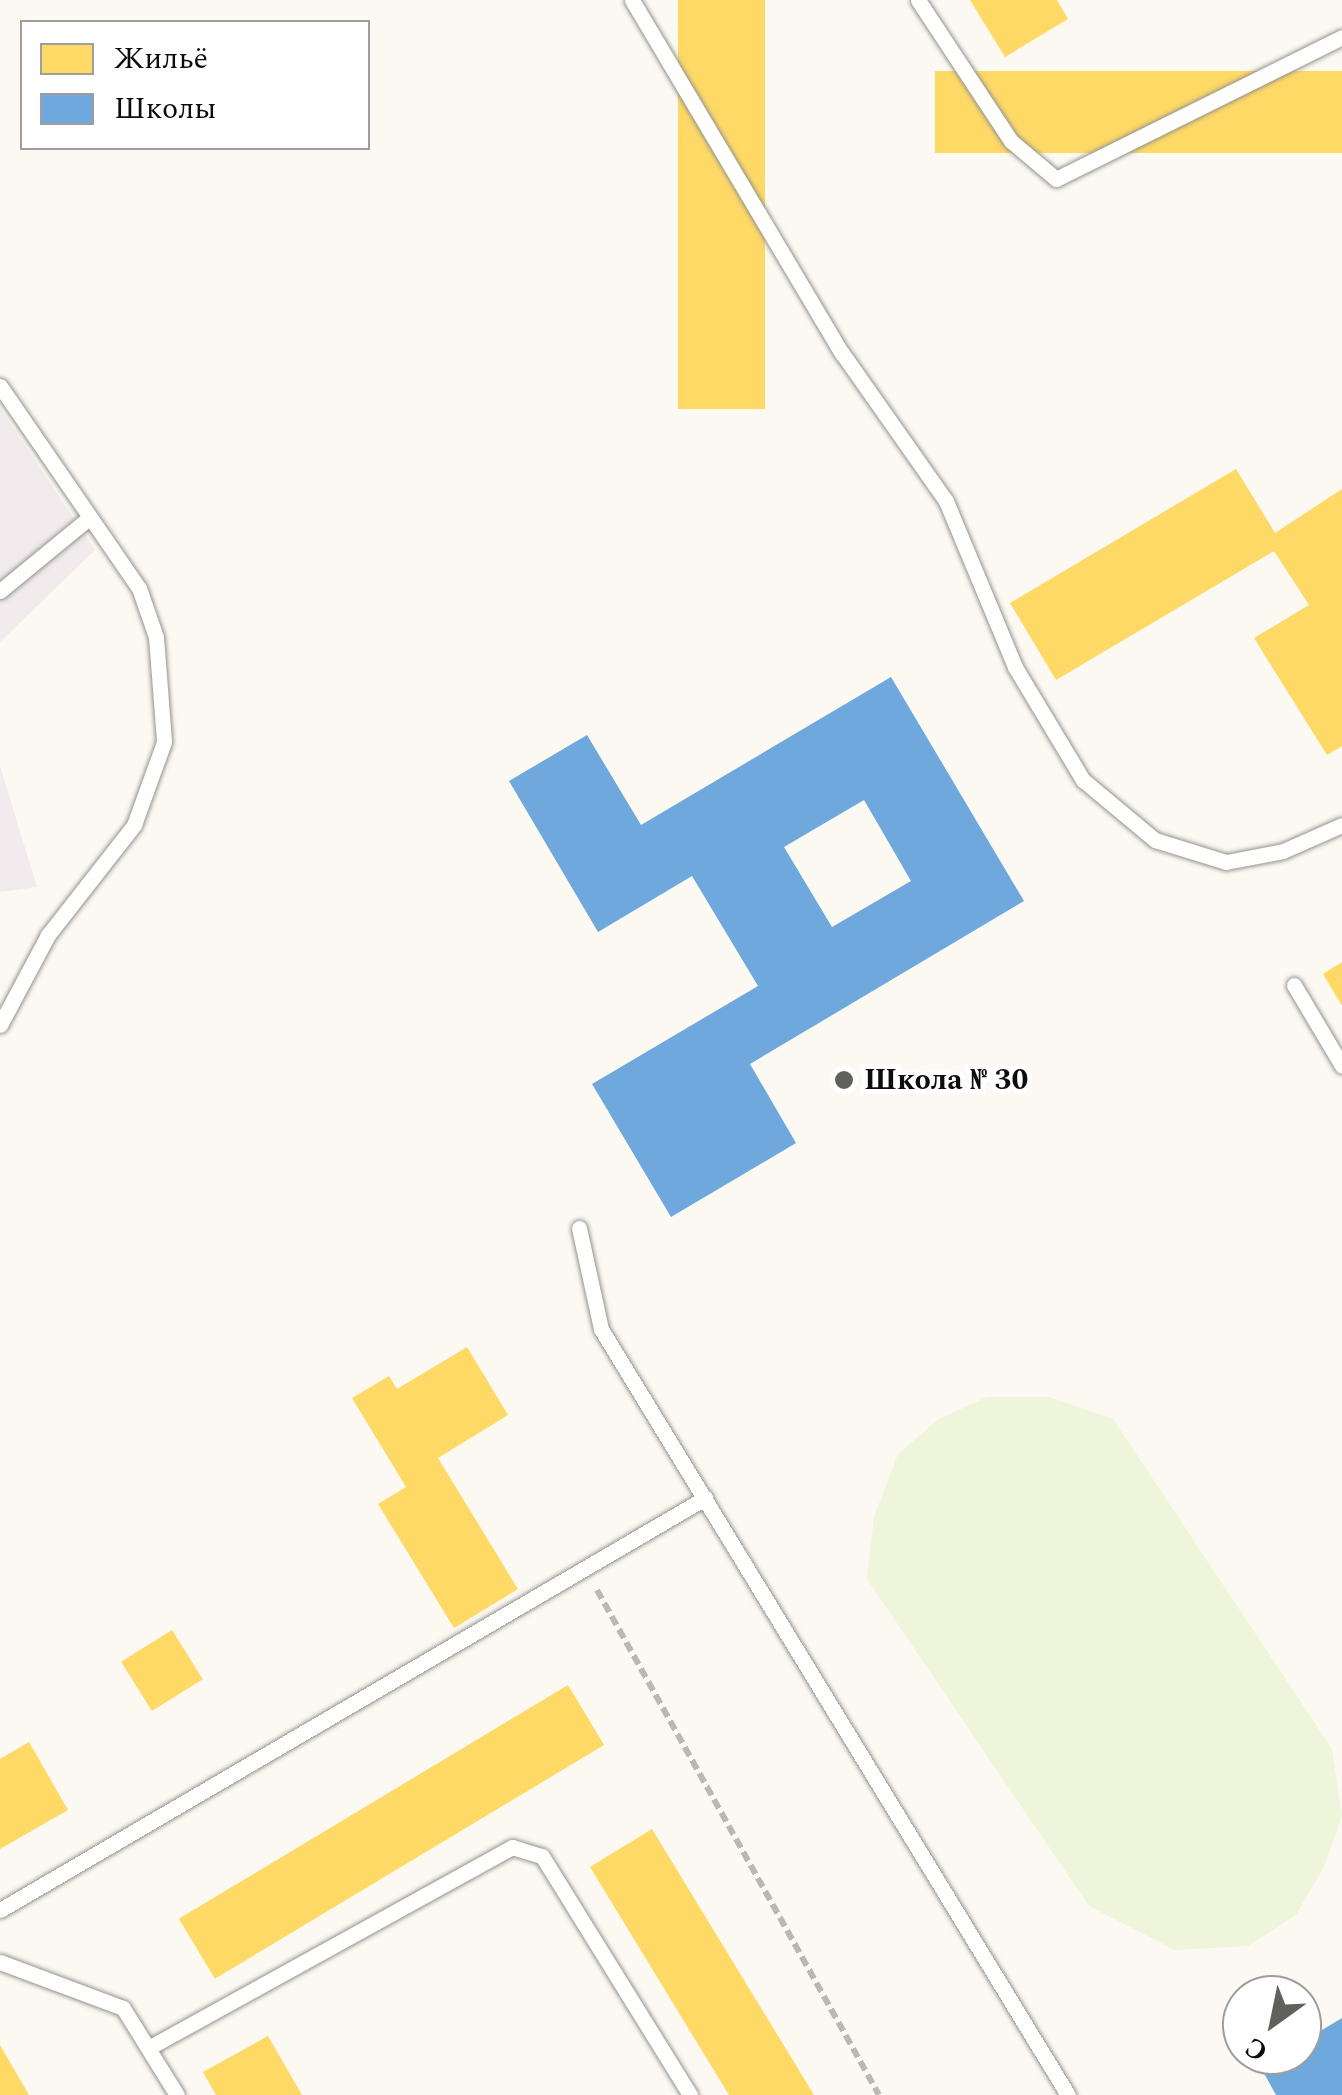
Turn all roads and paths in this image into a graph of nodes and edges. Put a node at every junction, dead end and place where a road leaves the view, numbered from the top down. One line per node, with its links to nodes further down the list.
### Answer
1 (632, 0): 7 (lane)
2 (918, 0): 3 (lane)
3 (1342, 36)
4 (0, 386): 5 (lane)
5 (89, 518): 6 (lane); 9 (lane)
6 (0, 591)
7 (1342, 825)
8 (1294, 984): 10 (lane)
9 (0, 1025)
10 (1342, 1066)
11 (580, 1228): 12 (lane)
12 (705, 1498): 13 (lane); 20 (lane)
13 (585, 1568): 14 (lane); 19 (path)
14 (0, 1910)
15 (0, 1962): 16 (lane)
16 (150, 2047): 17 (lane); 18 (lane)
17 (177, 2095)
18 (690, 2095)
19 (878, 2095)
20 (1068, 2095)

